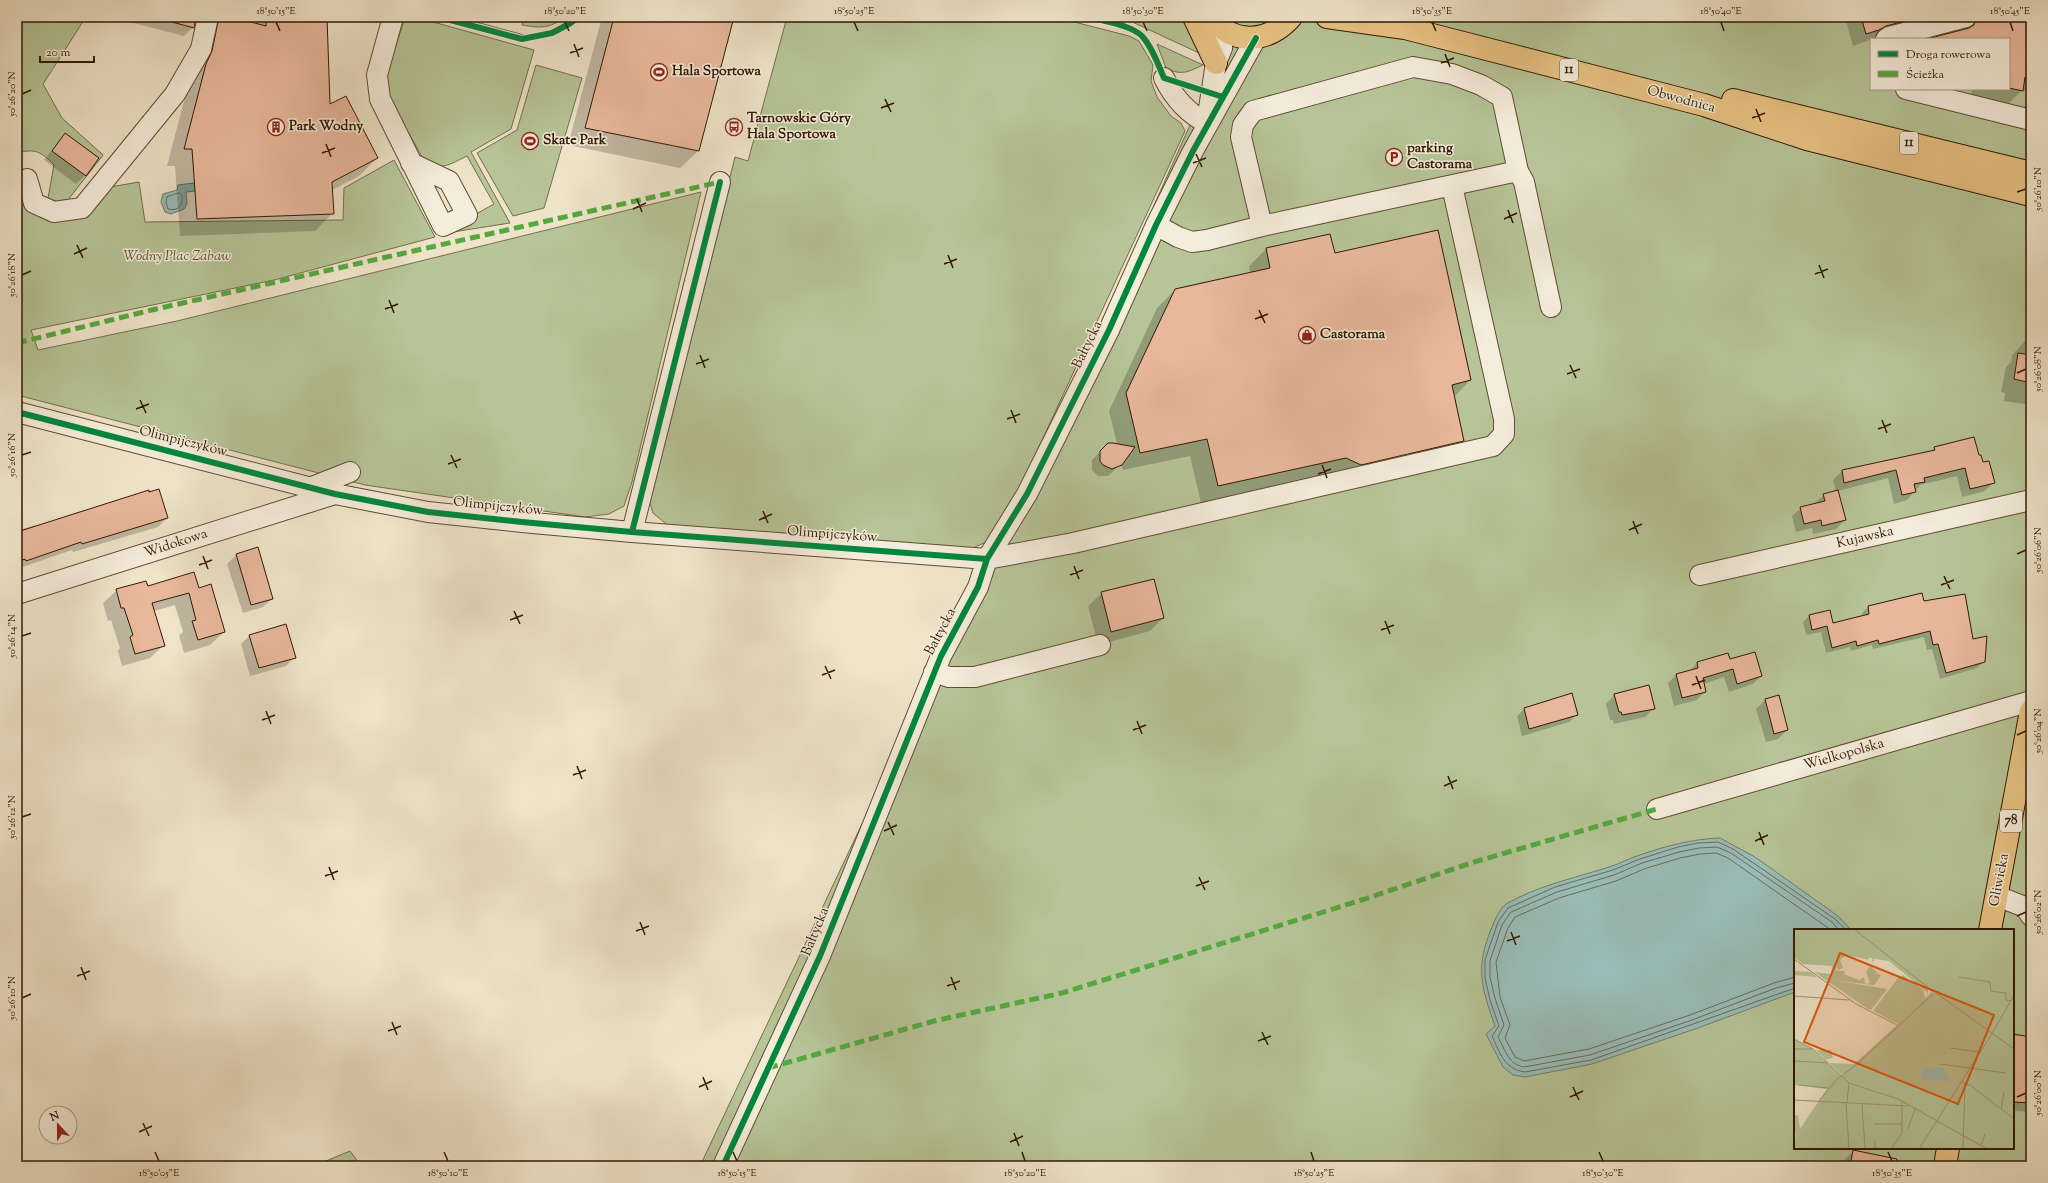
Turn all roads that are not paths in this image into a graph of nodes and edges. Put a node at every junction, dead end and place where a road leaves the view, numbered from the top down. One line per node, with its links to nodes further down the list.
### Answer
1 (208, 17): 19 (street)
2 (394, 17): 16 (street)
3 (1194, 17): 11 (main road)
4 (1291, 17): 9 (main road)
5 (1328, 17): 22 (main road, Obwodnica / 11)
6 (1403, 17): 18 (main road, Obwodnica / 11)
7 (1966, 17): 10 (street)
8 (1218, 23): 9 (main road); 11 (street, Bałtycka)
9 (1256, 38): 15 (street, Bałtycka)
10 (1888, 38)
11 (1216, 63): 15 (street, Bałtycka)
12 (1164, 78): 15 (street)
13 (1910, 90): 14 (street)
14 (2031, 120)
15 (1207, 123): 23 (street, Bałtycka)
16 (411, 163)
17 (1518, 171): 21 (street); 24 (street); 25 (street)
18 (2031, 173)
19 (27, 179)
20 (720, 182): 31 (street)
21 (1452, 186): 24 (street); 32 (street, Olimpijczyków)
22 (2031, 195)
23 (1156, 225): 24 (street); 32 (street, Bałtycka)
24 (1262, 226)
25 (1551, 307)
26 (17, 412): 28 (street, Olimpijczyków)
27 (350, 472): 28 (street)
28 (312, 488): 29 (street, Olimpijczyków)
29 (335, 494): 31 (street, Olimpijczyków); 34 (street, Widokowa)
30 (2031, 500): 33 (street, Kujawska)
31 (632, 532): 32 (street, Olimpijczyków)
32 (987, 559): 36 (street, Bałtycka)
33 (1700, 575)
34 (17, 594)
35 (1100, 645): 36 (street)
36 (934, 672): 44 (street, Bałtycka)
37 (2031, 701): 39 (street, Wielkopolska)
38 (2031, 711): 40 (main road, Gliwicka / 78)
39 (1657, 809)
40 (1997, 896): 41 (street); 42 (main road, Gliwicka / 78)
41 (2031, 916)
42 (1990, 929)
43 (1948, 1149): 45 (main road)
44 (722, 1166)
45 (1945, 1166)

